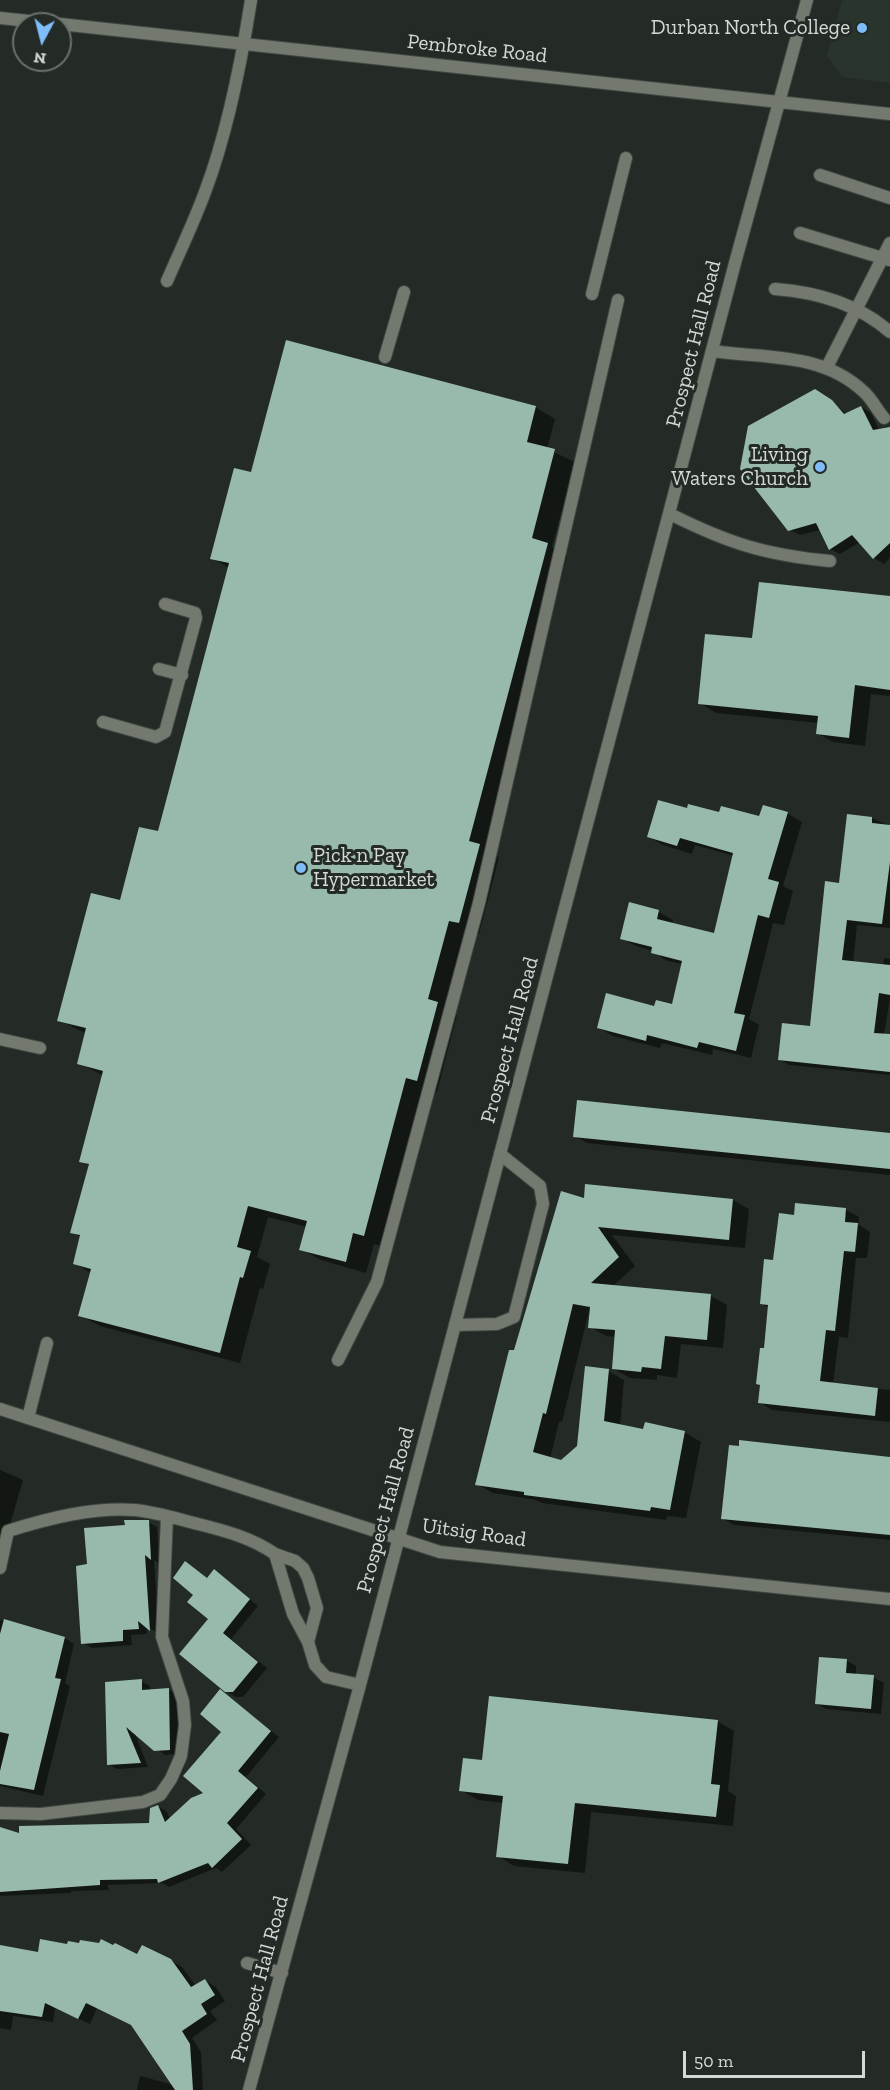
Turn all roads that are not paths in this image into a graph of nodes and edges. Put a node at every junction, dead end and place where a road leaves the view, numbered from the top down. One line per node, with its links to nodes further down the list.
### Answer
1 (251, 0): 4 (street)
2 (807, 0): 5 (street, Prospect Hall Road)
3 (72, 26): 4 (street, Pembroke Road)
4 (244, 44): 5 (street, Pembroke Road); 13 (street)
5 (780, 100): 6 (street, Pembroke Road); 20 (street, Prospect Hall Road)
6 (890, 114)
7 (626, 158): 16 (street)
8 (820, 175): 9 (street)
9 (890, 198)
10 (800, 233): 12 (street)
11 (890, 243): 12 (street)
12 (887, 259): 18 (street)
13 (167, 281)
14 (775, 289): 18 (street)
15 (404, 292): 21 (street)
16 (592, 294)
17 (618, 300): 35 (street)
18 (856, 310): 19 (street); 22 (street)
19 (890, 332)
20 (713, 351): 22 (street); 24 (street, Prospect Hall Road)
21 (385, 357)
22 (827, 367): 23 (street)
23 (884, 418)
24 (670, 514): 25 (street); 32 (street, Prospect Hall Road)
25 (830, 561)
26 (165, 604): 28 (street)
27 (159, 669): 28 (street)
28 (182, 675): 29 (street)
29 (103, 722)
30 (0, 1039): 31 (street)
31 (40, 1048)
32 (500, 1154): 33 (street, Prospect Hall Road); 33 (street)
33 (455, 1325): 39 (street, Prospect Hall Road)
34 (47, 1343): 37 (street)
35 (338, 1360)
36 (0, 1409): 37 (street, Uitsig Road)
37 (28, 1418): 39 (street, Uitsig Road)
38 (167, 1516): 40 (street); 41 (street); 45 (street)
39 (398, 1540): 42 (street, Uitsig Road); 44 (street, Prospect Hall Road)
40 (275, 1554): 43 (street); 43 (street)
41 (0, 1568)
42 (890, 1599)
43 (308, 1642): 44 (street)
44 (360, 1685): 47 (street, Prospect Hall Road)
45 (0, 1813)
46 (247, 1963): 47 (street)
47 (282, 1973): 48 (street, Prospect Hall Road)
48 (249, 2090)

